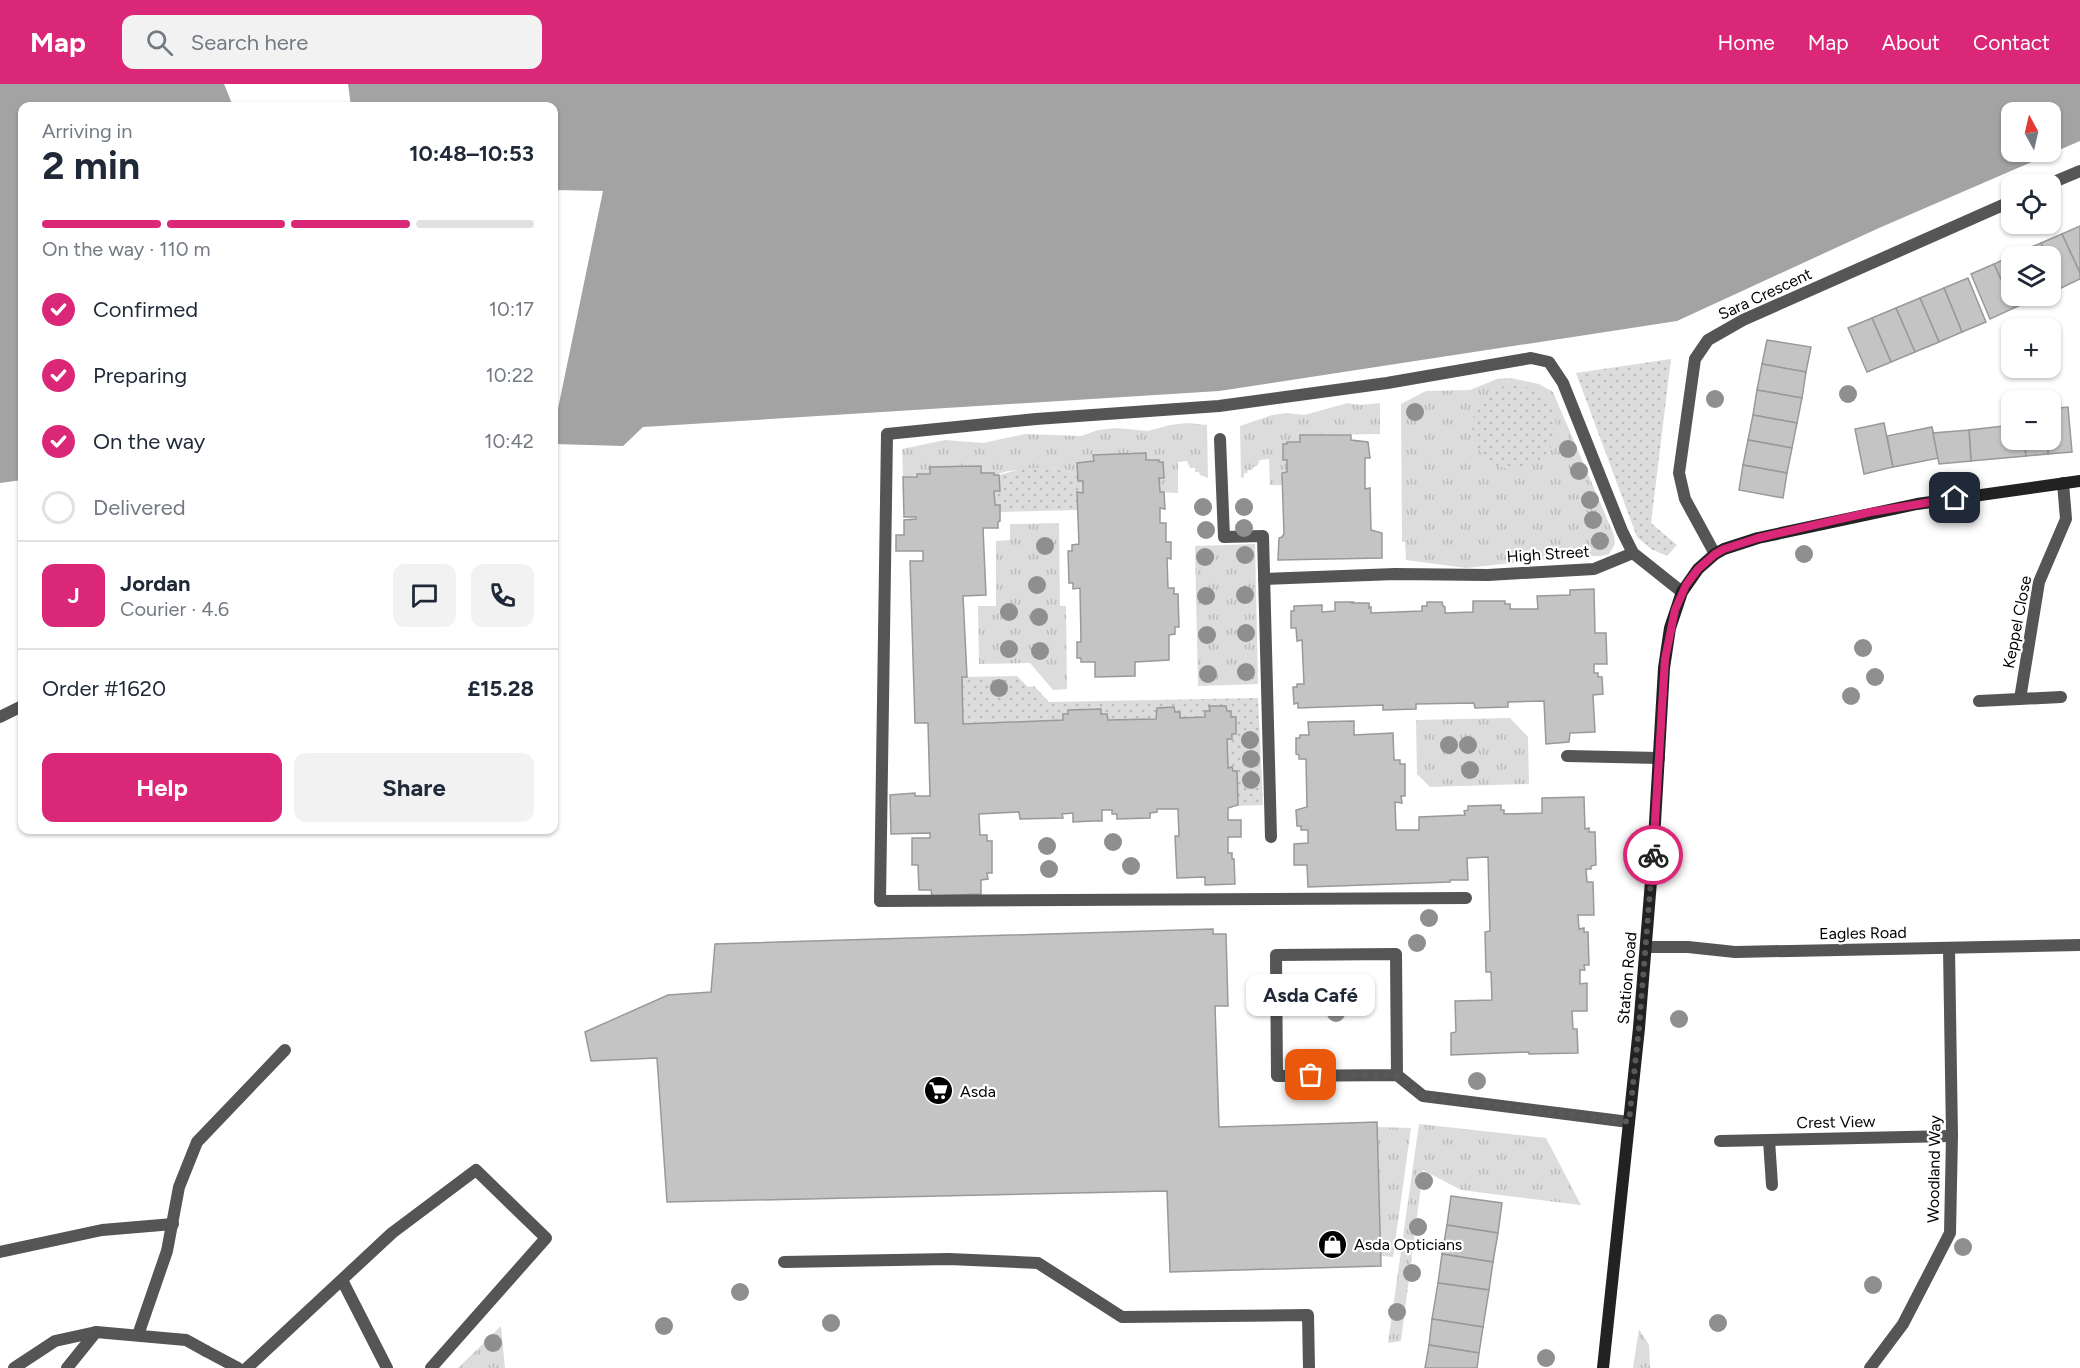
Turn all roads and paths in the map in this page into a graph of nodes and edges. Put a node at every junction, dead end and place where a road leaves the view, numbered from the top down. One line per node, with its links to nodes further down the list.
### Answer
1 (2080, 171): 2 (street)
2 (2061, 179)
3 (2001, 206): 8 (street, Sara Crescent)
4 (1220, 439): 9 (street)
5 (2080, 481): 6 (main road)
6 (2063, 483): 8 (main road); 12 (street, Keppel Close)
7 (1633, 553): 9 (street, High Street); 10 (street); 19 (street)
8 (1715, 554): 10 (main road)
9 (1264, 579): 18 (street)
10 (1682, 592): 17 (main road, Station Road)
11 (2061, 697): 12 (street)
12 (2020, 699): 13 (street)
13 (1979, 701)
14 (18, 708): 15 (street)
15 (0, 717)
16 (1567, 756): 17 (street)
17 (1659, 758): 21 (main road, Station Road)
18 (1271, 837)
19 (1466, 898)
20 (2080, 945): 22 (street, Eagles Road)
21 (1646, 947): 22 (street, Eagles Road); 25 (main road, Station Road)
22 (1949, 948): 26 (street, Woodland Way)
23 (285, 1050): 30 (street)
24 (1397, 1075): 24 (street); 25 (street)
25 (1629, 1122): 43 (main road, Station Road)
26 (1952, 1136): 27 (street, Crest View); 44 (street, Woodland Way)
27 (1769, 1140): 28 (street, Crest View); 29 (street)
28 (1720, 1141)
29 (1772, 1185)
30 (173, 1224): 31 (street); 35 (street)
31 (0, 1252)
32 (784, 1262): 42 (street)
33 (342, 1280): 39 (street); 40 (street); 41 (street)
34 (96, 1332): 35 (street); 36 (street); 37 (street)
35 (138, 1335): 38 (street)
36 (14, 1368)
37 (67, 1368)
38 (238, 1368)
39 (247, 1368)
40 (387, 1368)
41 (431, 1368)
42 (1310, 1368)
43 (1603, 1368)
44 (1870, 1368)

